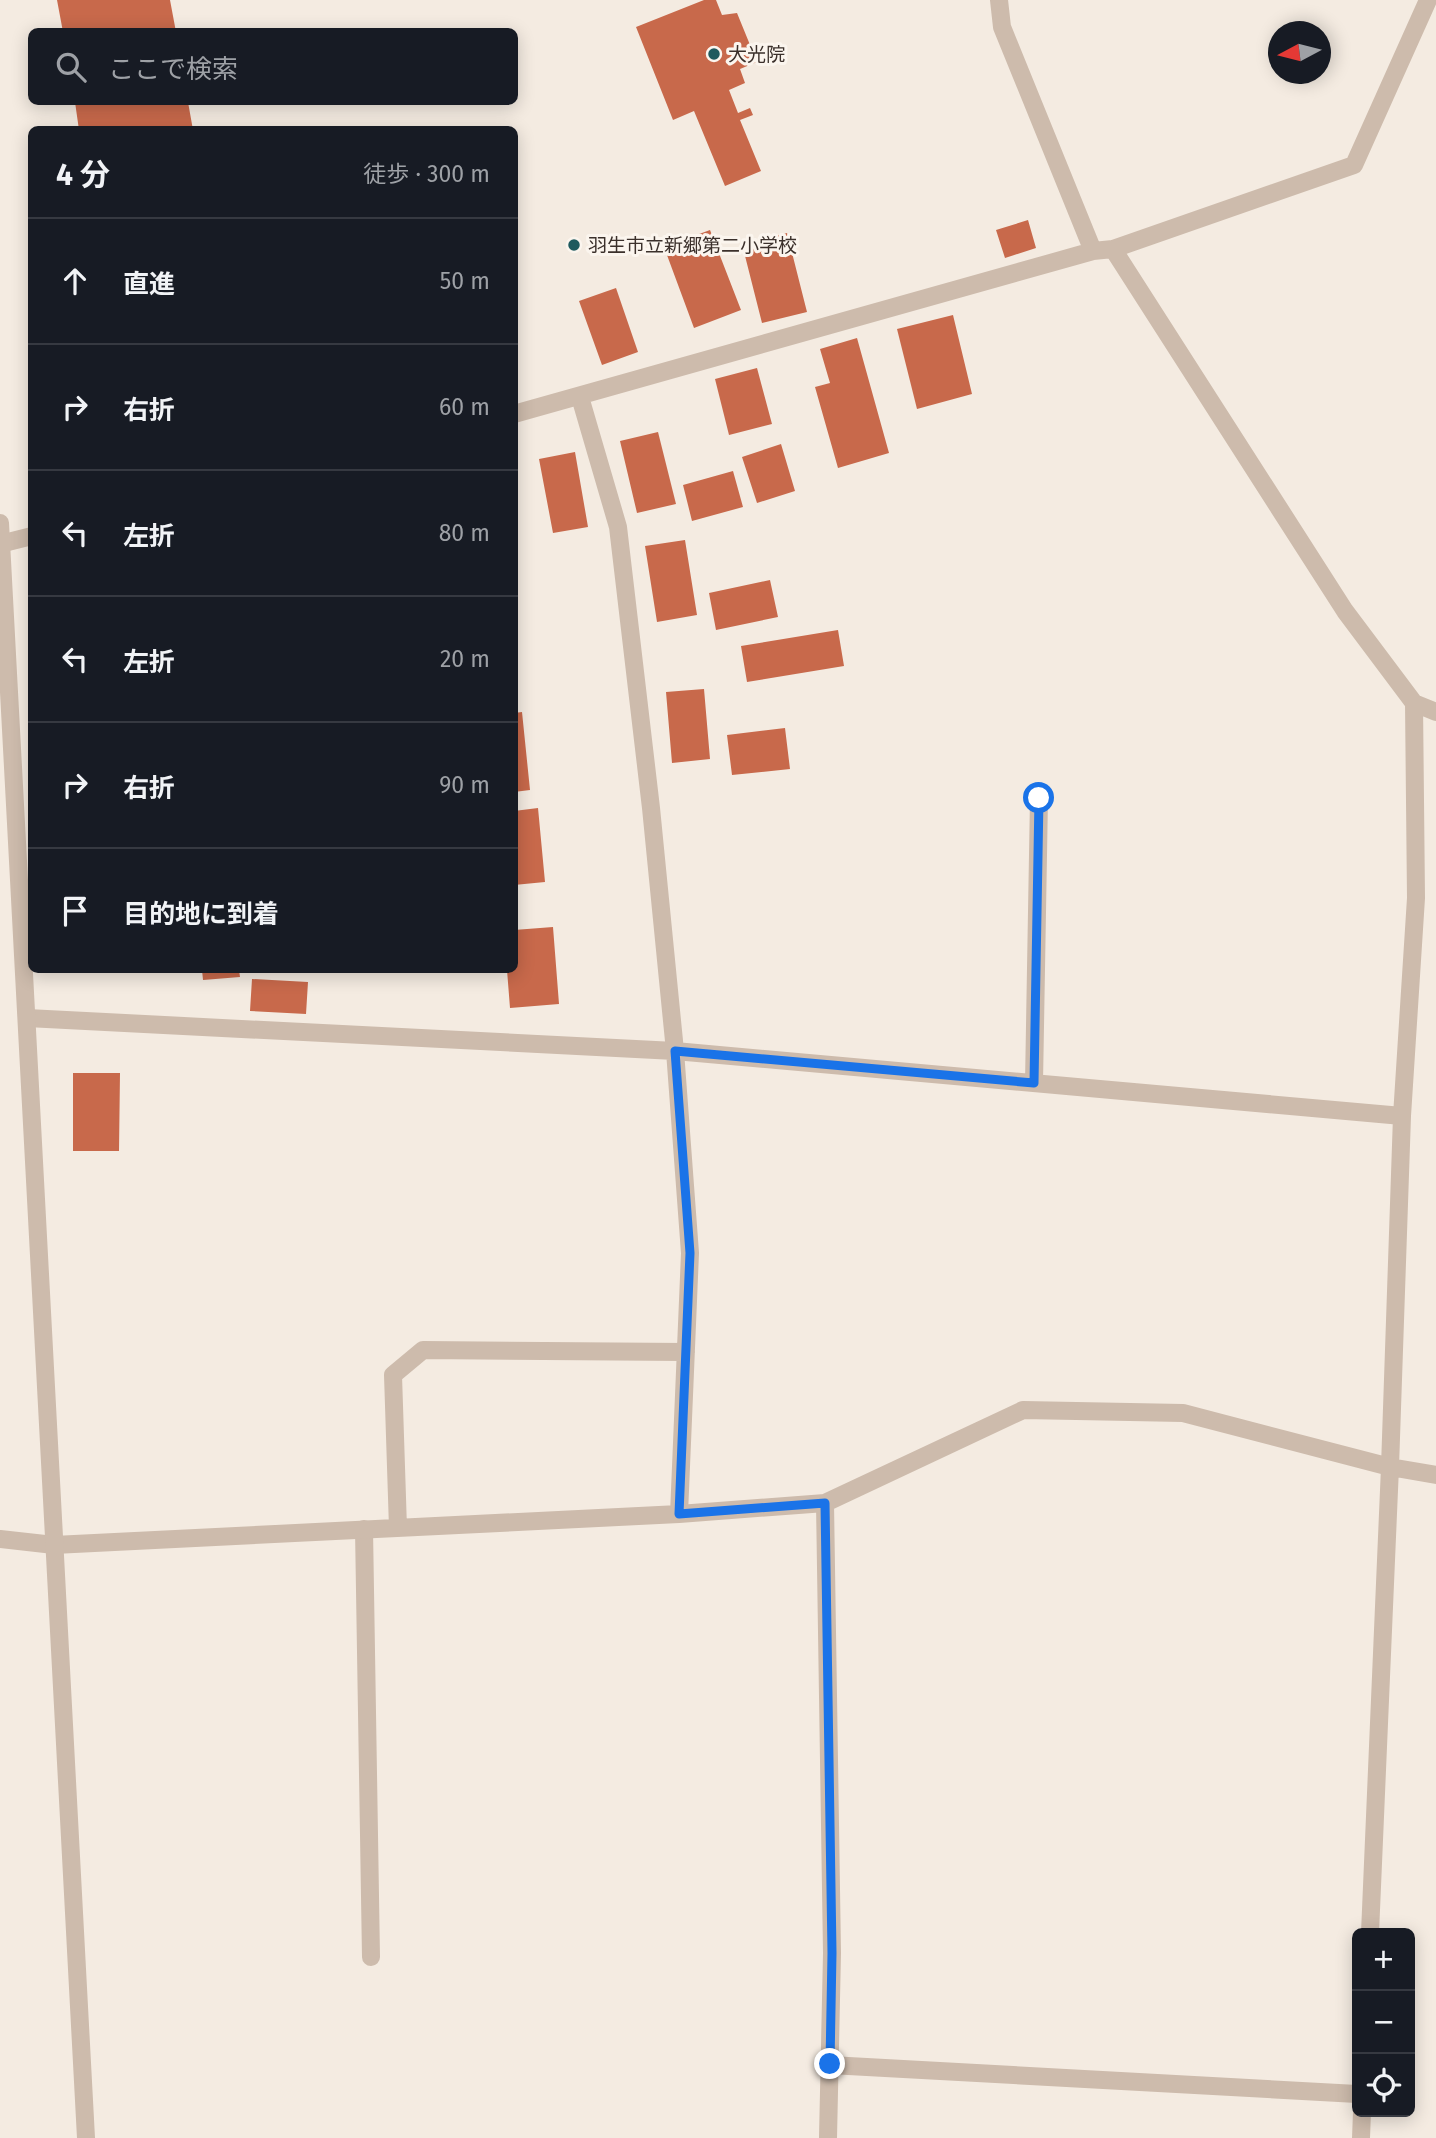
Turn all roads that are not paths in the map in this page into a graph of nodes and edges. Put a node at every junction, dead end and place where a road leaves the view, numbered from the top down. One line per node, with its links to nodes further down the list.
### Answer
1 (999, 0): 4 (street)
2 (1428, 0): 3 (street)
3 (1113, 249): 4 (street); 10 (street)
4 (1093, 251): 5 (street)
5 (580, 397): 6 (street); 14 (street)
6 (518, 413)
7 (0, 523): 9 (street)
8 (28, 537): 9 (street)
9 (0, 544): 13 (street)
10 (1414, 703): 11 (street); 16 (street)
11 (1436, 712)
12 (1039, 798): 15 (street)
13 (27, 1018): 14 (street); 25 (street)
14 (675, 1051): 15 (street); 17 (street)
15 (1034, 1083): 16 (street)
16 (1402, 1116): 18 (street)
17 (686, 1352): 21 (street); 22 (street)
18 (1390, 1467): 19 (street); 20 (street); 26 (street)
19 (1436, 1475)
20 (825, 1503): 21 (street); 28 (street)
21 (679, 1514): 22 (street)
22 (398, 1528): 23 (street)
23 (364, 1529): 25 (street); 27 (street)
24 (0, 1539): 25 (street)
25 (54, 1545): 31 (street)
26 (1370, 1928)
27 (371, 1957)
28 (830, 2064): 29 (street); 32 (street)
29 (1352, 2094)
30 (1362, 2117): 33 (street)
31 (86, 2138)
32 (828, 2138)
33 (1361, 2138)

